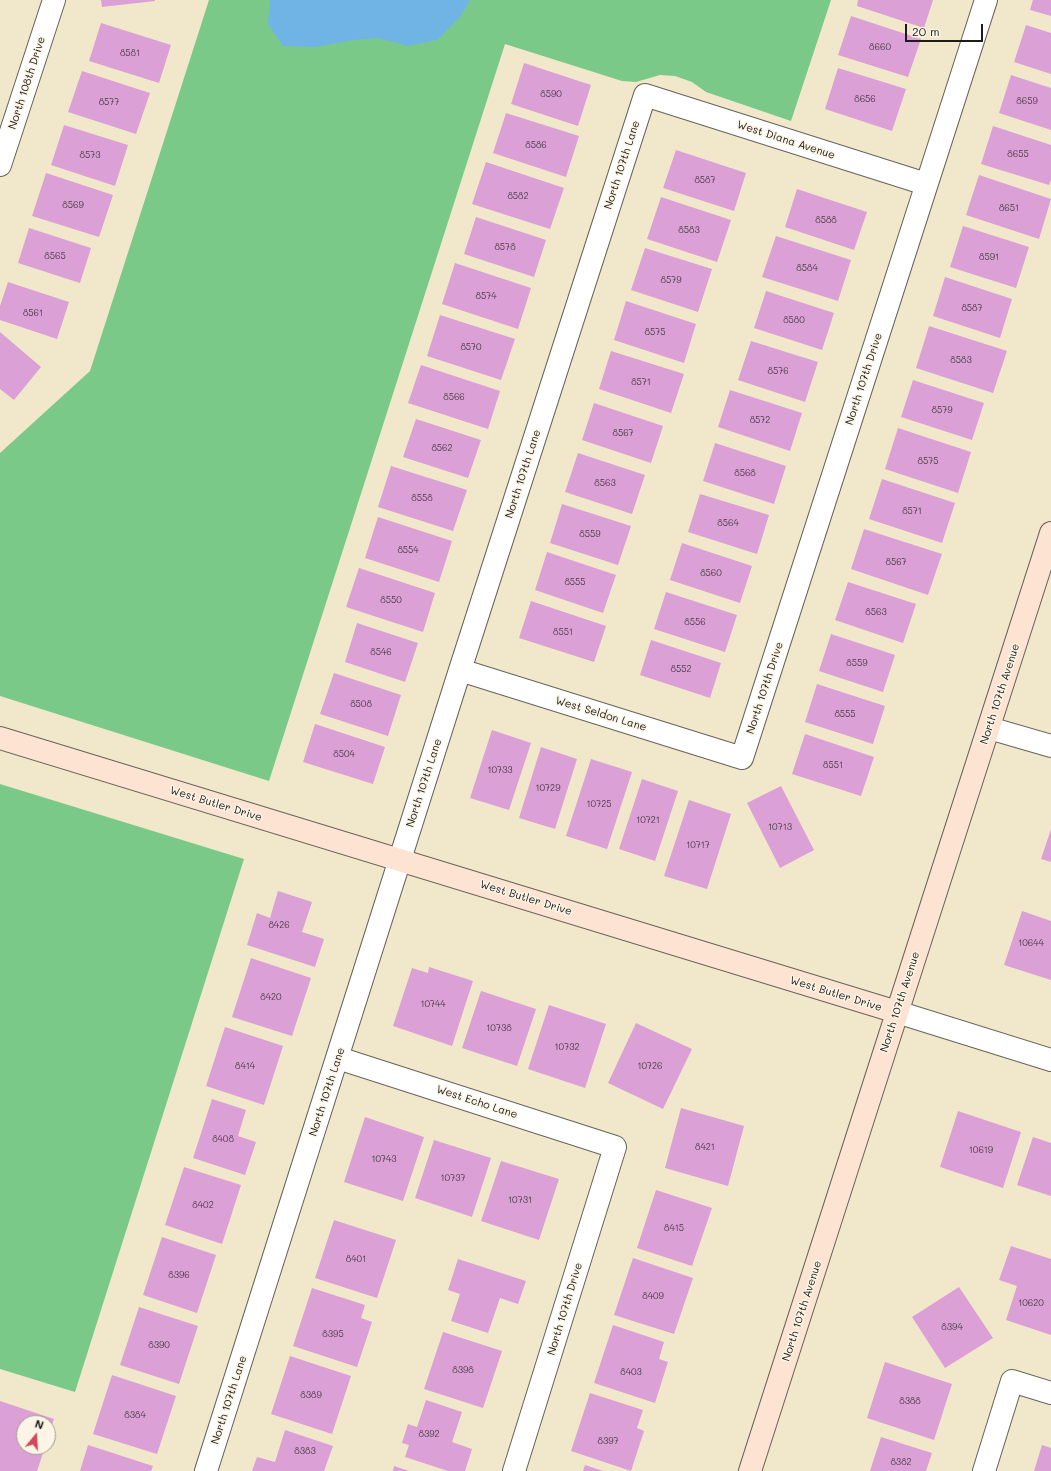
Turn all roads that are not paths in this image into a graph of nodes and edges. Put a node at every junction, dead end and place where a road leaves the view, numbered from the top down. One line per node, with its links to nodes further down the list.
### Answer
1 (54, 0): 4 (street, North 108th Drive)
2 (986, 0): 5 (street, North 107th Drive)
3 (645, 95): 5 (street, West Diana Avenue); 7 (street, North 107th Lane)
4 (0, 165)
5 (926, 184): 11 (street, North 107th Drive)
6 (1051, 533): 8 (street, North 107th Avenue)
7 (460, 670): 11 (street, West Seldon Lane); 12 (street, North 107th Lane)
8 (989, 728): 10 (street); 13 (street, North 107th Avenue)
9 (0, 738): 12 (street, West Butler Drive)
10 (1051, 746)
11 (742, 758)
12 (400, 860): 13 (street, West Butler Drive); 14 (street, North 107th Lane)
13 (897, 1012): 15 (street, West Butler Drive); 20 (street, North 107th Avenue)
14 (338, 1058): 16 (street, West Echo Lane); 18 (street, North 107th Lane)
15 (1051, 1060)
16 (615, 1147): 19 (street, North 107th Drive)
17 (1051, 1393): 21 (street)
18 (206, 1471)
19 (514, 1471)
20 (750, 1471)
21 (984, 1471)

